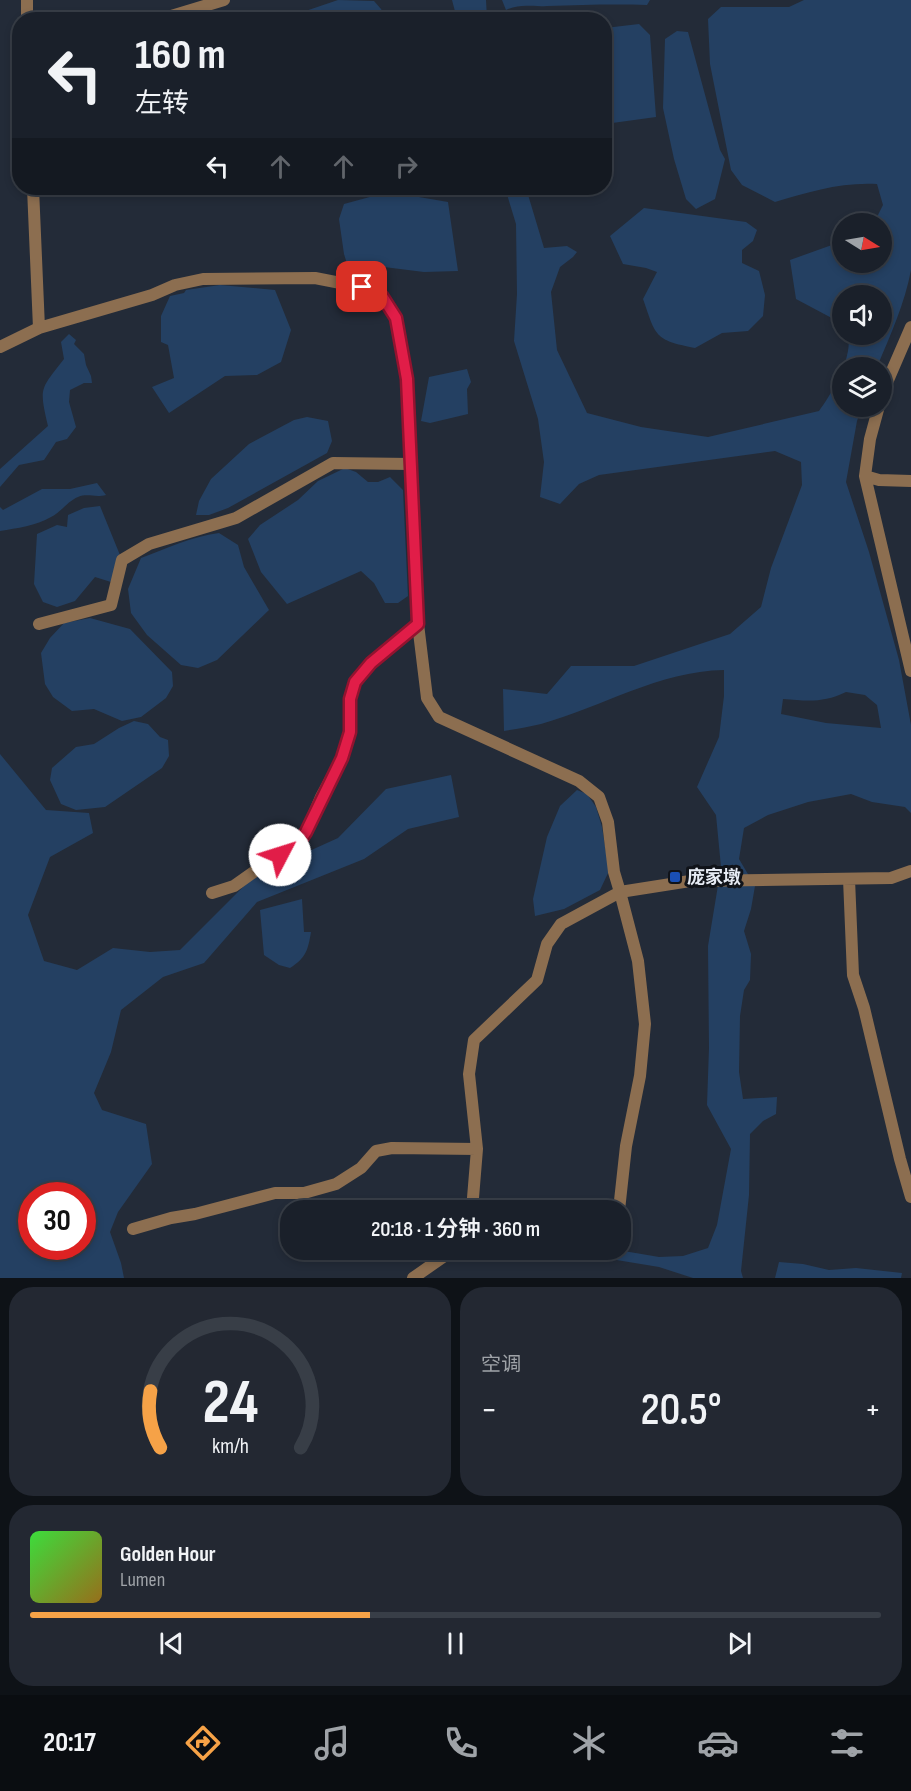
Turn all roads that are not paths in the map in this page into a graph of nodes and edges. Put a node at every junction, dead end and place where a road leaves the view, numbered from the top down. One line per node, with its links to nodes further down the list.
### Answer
1 (224, 0): 2 (street)
2 (184, 12)
3 (33, 195): 5 (street)
4 (911, 327): 7 (street)
5 (39, 328): 6 (street); 9 (street)
6 (0, 347)
7 (892, 371)
8 (876, 417): 10 (street)
9 (411, 464): 12 (street); 13 (street)
10 (865, 476): 11 (street); 14 (street)
11 (911, 481)
12 (39, 624)
13 (418, 624): 17 (street); 18 (street)
14 (911, 671)
15 (911, 871): 16 (street)
16 (849, 879): 17 (street); 20 (street)
17 (620, 892): 19 (street); 22 (street)
18 (212, 893)
19 (477, 1149): 21 (street); 23 (street)
20 (911, 1197)
21 (473, 1200)
22 (621, 1200)
23 (133, 1229)
24 (439, 1260): 25 (street)
25 (413, 1278)

